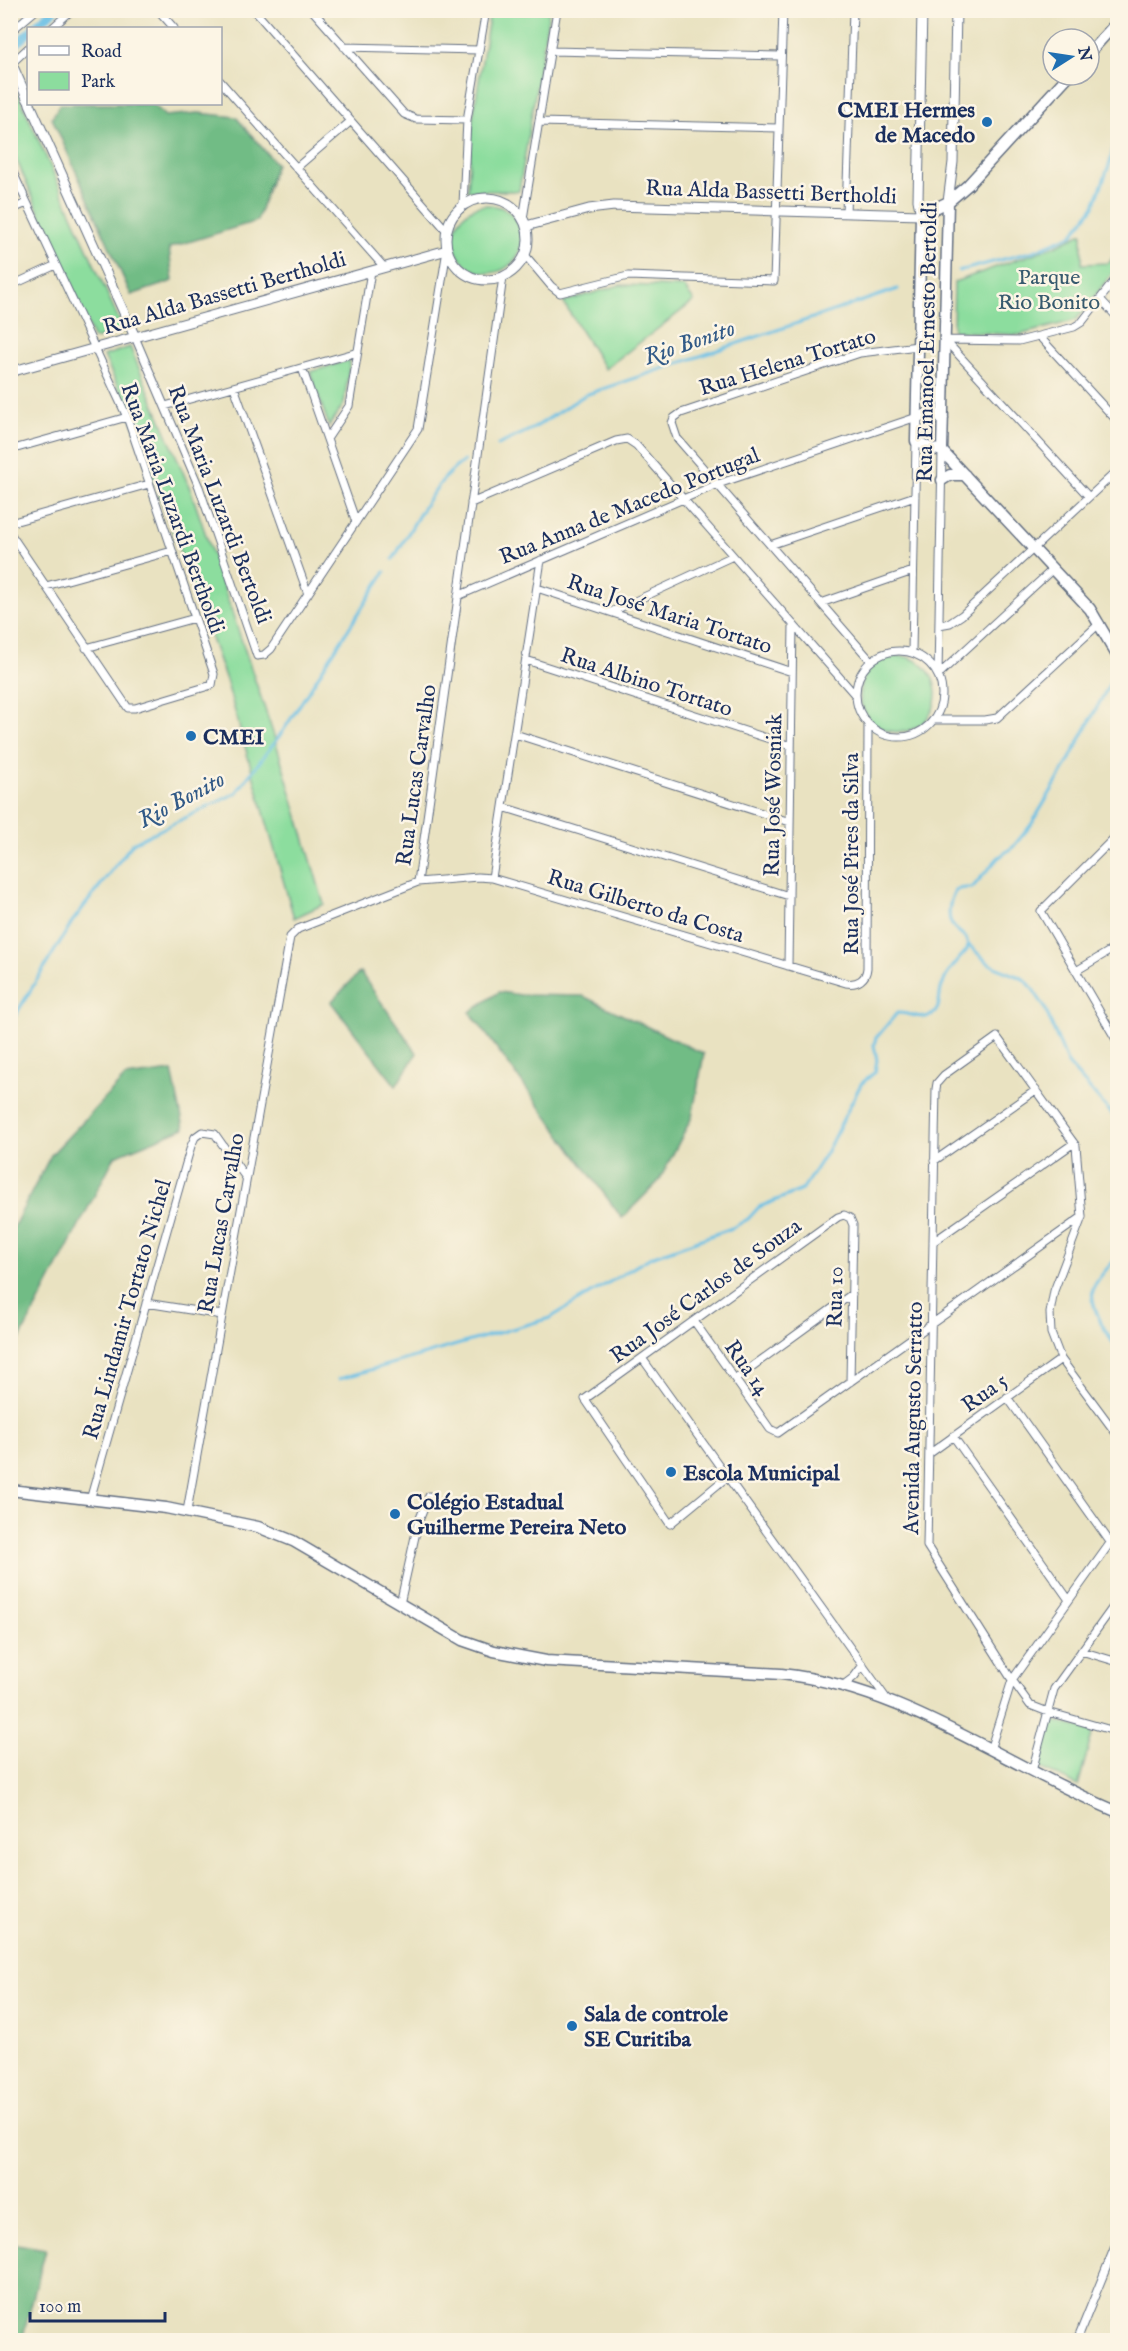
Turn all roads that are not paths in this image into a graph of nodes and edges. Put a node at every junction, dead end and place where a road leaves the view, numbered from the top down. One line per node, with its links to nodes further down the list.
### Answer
1 (36, 10): 15 (street)
2 (72, 10): 13 (street)
3 (158, 10): 14 (street)
4 (254, 10): 28 (street)
5 (312, 10): 17 (street)
6 (486, 10): 19 (street)
7 (557, 10): 20 (street)
8 (783, 10): 21 (street)
9 (853, 10): 38 (street)
10 (922, 10): 39 (street, Rua Emanoel Ernesto Bertoldi)
11 (956, 10): 33 (street, Rua Emanoel Ernesto Bertoldi)
12 (1118, 21): 16 (main road)
13 (52, 27)
14 (173, 27)
15 (10, 32)
16 (1101, 40)
17 (344, 47): 19 (street); 27 (street)
18 (27, 49): 22 (street)
19 (479, 50): 27 (street)
20 (550, 51): 21 (street); 29 (street)
21 (781, 56): 30 (street)
22 (11, 61): 25 (street, Rua Maria Luzardi Bertoldi)
23 (222, 83): 32 (street)
24 (1058, 87): 33 (main road, Rua Alda Bassetti Bertholdi)
25 (27, 97)
26 (30, 105): 53 (street, Rua Maria Luzardi Bertoldi)
27 (468, 120): 35 (street)
28 (351, 121): 32 (street); 41 (street)
29 (539, 122): 30 (street); 40 (street)
30 (779, 128): 37 (street)
31 (10, 166): 34 (street)
32 (297, 168): 45 (street)
33 (948, 201): 39 (main road, Rua Alda Bassetti Bertholdi); 54 (main road, Rua Emanoel Ernesto Bertoldi)
34 (27, 202): 36 (street); 44 (street)
35 (463, 205): 40 (street); 41 (street)
36 (10, 210)
37 (777, 210): 38 (street, Rua Alda Bassetti Bertholdi); 40 (street, Rua Alda Bassetti Bertholdi); 43 (street)
38 (846, 213): 39 (street, Rua Alda Bassetti Bertholdi)
39 (921, 214): 55 (main road, Rua Emanoel Ernesto Bertoldi)
40 (524, 222): 43 (street)
41 (447, 231): 42 (street)
42 (447, 250): 45 (street, Rua Alda Bassetti Bertholdi); 48 (street); 79 (street)
43 (525, 255): 48 (street)
44 (56, 265): 49 (street); 56 (street)
45 (384, 267): 46 (street, Rua Alda Bassetti Bertholdi)
46 (371, 271): 53 (street, Rua Alda Bassetti Bertholdi); 57 (street)
47 (1118, 276): 50 (street)
48 (503, 277): 78 (street, Rua Lucas Carvalho)
49 (10, 286)
50 (1100, 298): 51 (street); 52 (street)
51 (1118, 318)
52 (1039, 336): 54 (street); 65 (street)
53 (135, 337): 56 (street, Rua Alda Bassetti Bertholdi); 61 (street, Rua Maria Luzardi Bertoldi)
54 (945, 340): 64 (main road, Rua Emanoel Ernesto Bertoldi); 76 (street)
55 (918, 346): 63 (main road, Rua Emanoel Ernesto Bertoldi); 74 (street, Rua Helena Tortato)
56 (95, 348): 59 (street, Rua Alda Bassetti Bertholdi); 62 (street, Rua Maria Luzardi Bertholdi)
57 (358, 352): 58 (street); 66 (street)
58 (302, 368): 60 (street); 66 (street)
59 (10, 372)
60 (234, 387): 61 (street); 91 (street)
61 (165, 406): 91 (street, Rua Maria Luzardi Bertoldi)
62 (126, 417): 68 (street); 73 (street, Rua Maria Luzardi Bertholdi)
63 (916, 417): 64 (main road); 67 (main road, Rua Emanoel Ernesto Bertoldi); 74 (street, Rua Anna de Macedo Portugal)
64 (943, 418): 69 (main road, Rua Emanoel Ernesto Bertoldi)
65 (1118, 422)
66 (327, 440): 79 (street)
67 (916, 441): 69 (main road); 75 (street, Rua Emanoel Ernesto Bertoldi)
68 (10, 450)
69 (942, 451): 71 (main road); 72 (street, Rua Emanoel Ernesto Bertoldi)
70 (1118, 470): 76 (street)
71 (964, 475): 72 (main road); 83 (main road)
72 (942, 480): 98 (street, Rua Emanoel Ernesto Bertoldi)
73 (149, 484): 80 (street); 84 (street, Rua Maria Luzardi Bertholdi)
74 (718, 484): 77 (street, Rua Anna de Macedo Portugal); 82 (street)
75 (915, 496): 82 (street); 88 (street, Rua Emanoel Ernesto Bertoldi)
76 (1089, 496): 83 (street)
77 (682, 498): 78 (street); 85 (street); 86 (street, Rua Anna de Macedo Portugal)
78 (471, 503): 92 (street, Rua Lucas Carvalho)
79 (356, 522): 91 (street)
80 (10, 523)
81 (10, 533): 89 (street)
82 (770, 545): 93 (street)
83 (1033, 548): 87 (main road); 98 (street)
84 (172, 551): 89 (street); 95 (street, Rua Maria Luzardi Bertholdi)
85 (733, 556): 94 (street); 97 (street)
86 (541, 560): 90 (street); 92 (street, Rua Anna de Macedo Portugal)
87 (1053, 569): 96 (main road); 105 (street)
88 (913, 571): 93 (street); 100 (street, Rua Emanoel Ernesto Bertoldi)
89 (45, 586): 99 (street)
90 (537, 588): 94 (street, Rua José Maria Tortato); 102 (street)
91 (308, 594)
92 (458, 596): 117 (street, Rua Lucas Carvalho)
93 (820, 603): 103 (street)
94 (611, 612): 104 (street, Rua José Maria Tortato)
95 (195, 618): 99 (street); 99 (street, Rua Maria Luzardi Bertholdi)
96 (1100, 623): 101 (main road); 107 (street)
97 (792, 624): 104 (street, Rua José Wosniak); 106 (street)
98 (939, 625): 105 (street, Rua Emanoel Ernesto Bertoldi)
99 (86, 648)
100 (912, 652): 103 (street); 105 (street)
101 (1118, 657)
102 (526, 660): 109 (street); 110 (street, Rua Albino Tortato)
103 (871, 661): 106 (street)
104 (792, 672): 110 (street, Rua José Wosniak)
105 (938, 675): 107 (street)
106 (856, 696): 108 (street)
107 (933, 720): 108 (street)
108 (868, 725): 122 (street, Rua José Pires da Silva)
109 (514, 734): 111 (street); 112 (street)
110 (791, 746): 112 (street, Rua José Wosniak)
111 (503, 807): 116 (street); 118 (street)
112 (790, 822): 118 (street, Rua José Wosniak)
113 (1118, 834): 114 (street)
114 (1108, 845): 115 (street); 121 (street)
115 (1118, 860)
116 (492, 878): 117 (street, Rua Gilberto da Costa); 120 (street, Rua Gilberto da Costa)
117 (418, 882): 127 (street, Rua Lucas Carvalho)
118 (789, 896): 120 (street, Rua José Wosniak)
119 (1118, 946): 121 (street)
120 (788, 966): 122 (street, Rua Gilberto da Costa)
121 (1076, 971): 123 (street)
122 (861, 981)
123 (1118, 1043)
124 (1036, 1090): 125 (street); 126 (street); 126 (street, Avenida Augusto Serratto)
125 (1074, 1143): 129 (street); 130 (street)
126 (934, 1161): 130 (street, Avenida Augusto Serratto)
127 (246, 1178): 132 (street, Rua Lindamir Tortato Nichel); 133 (street, Rua Lucas Carvalho)
128 (847, 1216): 131 (street, Rua 10); 134 (street, Rua José Carlos de Souza)
129 (1082, 1217): 135 (street); 137 (street)
130 (933, 1242): 135 (street, Avenida Augusto Serratto)
131 (852, 1294): 138 (street); 139 (street, Rua 10)
132 (146, 1303): 133 (street); 147 (street, Rua Lindamir Tortato Nichel)
133 (222, 1315): 148 (street, Rua Lucas Carvalho)
134 (694, 1321): 136 (street, Rua José Carlos de Souza); 138 (street, Rua 14)
135 (931, 1323): 139 (street); 143 (street, Avenida Augusto Serratto)
136 (642, 1358): 144 (street); 144 (street, Rua José Carlos de Souza)
137 (1061, 1359): 140 (street, Rua 5); 142 (street)
138 (735, 1379): 139 (street, Rua 14)
139 (850, 1382)
140 (1007, 1397): 141 (street, Rua 5); 150 (street)
141 (953, 1436): 143 (street, Rua 5); 151 (street)
142 (1118, 1436)
143 (929, 1454): 157 (street, Avenida Augusto Serratto)
144 (727, 1477): 156 (street)
145 (10, 1490): 147 (main road)
146 (429, 1496): 153 (street)
147 (90, 1500): 148 (main road)
148 (187, 1511): 153 (main road)
149 (1118, 1532): 150 (street)
150 (1110, 1542): 151 (street)
151 (1069, 1600): 157 (street)
152 (1118, 1600): 154 (street)
153 (400, 1604): 158 (main road)
154 (1081, 1651): 155 (street); 160 (street)
155 (1118, 1662)
156 (863, 1665): 158 (street); 159 (street)
157 (1012, 1680): 160 (street, Avenida Augusto Serratto); 162 (street)
158 (842, 1686): 159 (main road)
159 (890, 1702): 162 (main road)
160 (1047, 1712): 161 (street, Avenida Augusto Serratto); 163 (street)
161 (1118, 1732)
162 (991, 1747): 163 (main road)
163 (1032, 1771): 164 (main road)
164 (1118, 1812)
165 (1118, 2239): 166 (street)
166 (1077, 2340)

